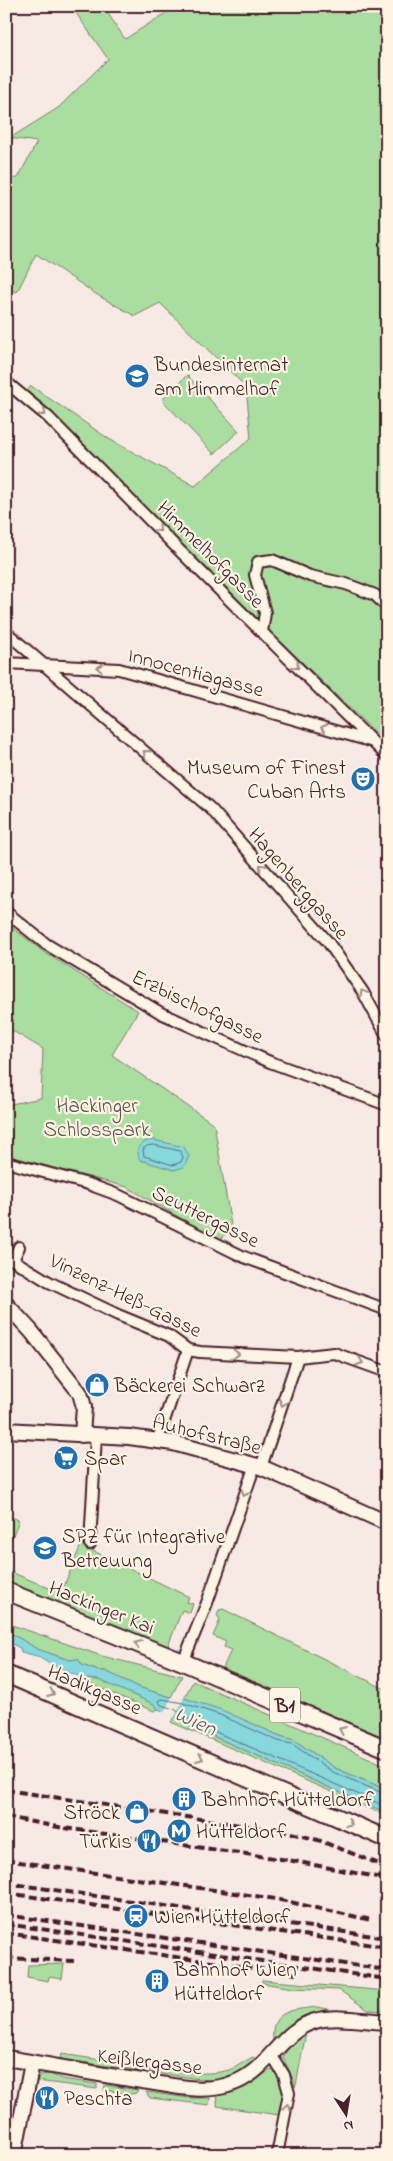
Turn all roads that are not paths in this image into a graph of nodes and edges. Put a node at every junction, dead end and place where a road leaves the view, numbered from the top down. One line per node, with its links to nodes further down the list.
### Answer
1 (6, 382): 4 (street, Himmelhofgasse, one-way to 4)
2 (387, 607): 4 (street)
3 (6, 632): 6 (street, Hagenberggasse)
4 (262, 632): 7 (street, Himmelhofgasse, one-way to 7)
5 (6, 663): 6 (street, Innocentiagasse)
6 (43, 664): 7 (street, Innocentiagasse, one-way to 6); 10 (street, Hagenberggasse, one-way to 6)
7 (371, 741): 8 (street, Himmelhofgasse)
8 (387, 756)
9 (6, 912): 11 (street, Erzbischofgasse)
10 (387, 1036)
11 (387, 1105)
12 (6, 1162): 15 (street, Seuttergasse)
13 (19, 1247): 16 (street, Vinzenz-Heß-Gasse)
14 (6, 1304): 20 (street)
15 (387, 1310)
16 (188, 1350): 17 (street, Vinzenz-Heß-Gasse, one-way to 17); 21 (street)
17 (298, 1357): 18 (street, Vinzenz-Heß-Gasse, one-way to 18); 22 (street, one-way to 22)
18 (387, 1372)
19 (6, 1430): 20 (street, Auhofstraße)
20 (89, 1435): 21 (street, Auhofstraße); 24 (street)
21 (158, 1439): 22 (street, Auhofstraße)
22 (258, 1466): 23 (street, Auhofstraße); 26 (street, one-way to 26)
23 (387, 1523)
24 (90, 1544)
25 (6, 1591): 26 (main road, Hackinger Kai / B1, one-way to 25)
26 (183, 1662): 28 (main road, B1, one-way to 26)
27 (6, 1674): 29 (main road, Hadikgasse, one-way to 29)
28 (387, 1749)
29 (387, 1839)
30 (387, 2022): 31 (street, Keißlergasse)
31 (272, 2056): 33 (street, Keißlergasse); 35 (street, one-way to 31)
32 (6, 2058): 33 (street, Keißlergasse)
33 (32, 2063): 34 (street)
34 (14, 2155)
35 (277, 2155)

